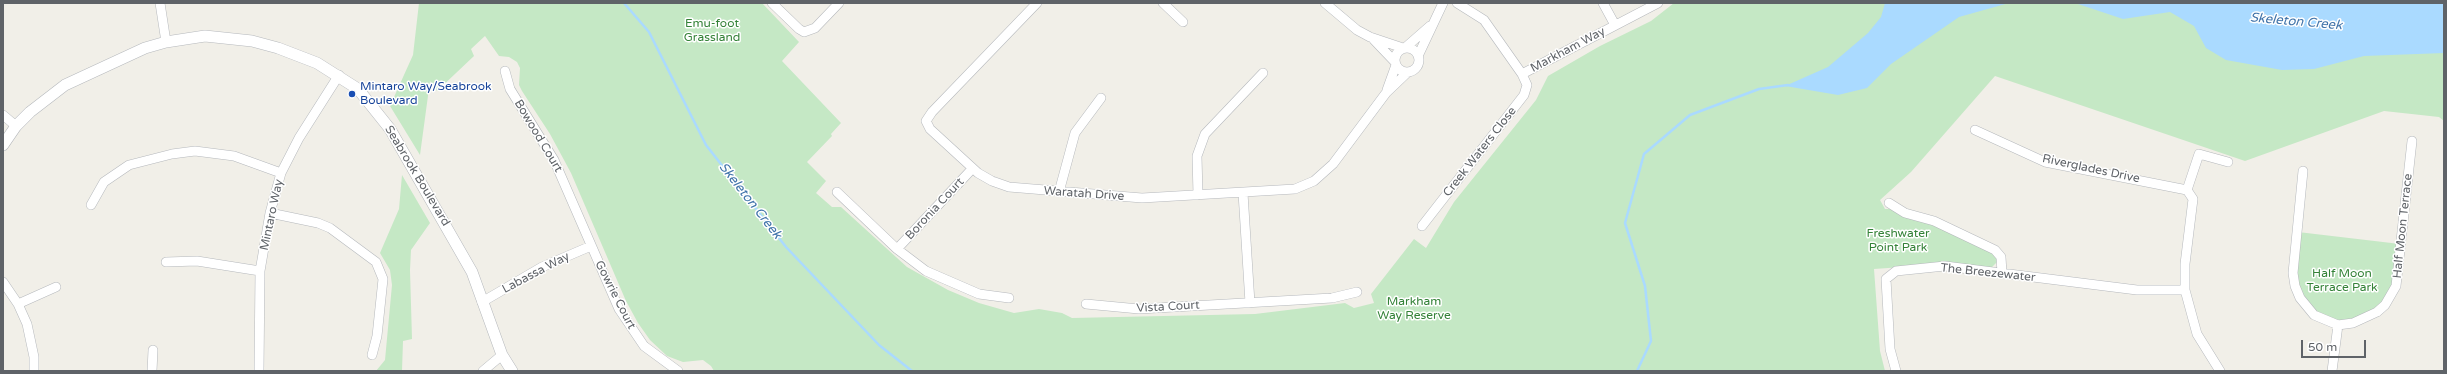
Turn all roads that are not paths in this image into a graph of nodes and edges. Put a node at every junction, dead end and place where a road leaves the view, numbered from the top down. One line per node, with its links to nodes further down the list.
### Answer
1 (160, 3): 15 (street)
2 (772, 3): 3 (street)
3 (839, 3)
4 (1037, 3): 32 (street, Waratah Drive)
5 (1163, 3): 11 (street)
6 (1325, 3): 14 (street)
7 (1443, 3): 13 (street)
8 (1457, 3): 22 (street, Markham Way)
9 (1603, 3): 12 (street)
10 (1658, 3): 12 (street, Markham Way)
11 (1183, 22)
12 (1615, 25): 22 (street, Markham Way)
13 (1431, 26): 16 (street); 17 (street)
14 (1370, 37): 16 (street); 18 (street)
15 (166, 42): 23 (street, Seabrook Boulevard); 27 (street, Seabrook Boulevard)
16 (1405, 48): 17 (street); 18 (street)
17 (1418, 56): 20 (street)
18 (1395, 63): 20 (street); 24 (street, Waratah Drive)
19 (505, 71): 44 (street, Bowood Court)
20 (1408, 72): 24 (street, Waratah Drive)
21 (1263, 73): 39 (street)
22 (1522, 74): 43 (street, Creek Waters Close)
23 (339, 75): 34 (street, Mintaro Way); 54 (street, Seabrook Boulevard)
24 (1386, 93): 38 (street, Waratah Drive)
25 (1101, 98): 37 (street)
26 (3, 115): 27 (street)
27 (16, 126): 30 (street, Seabrook Boulevard)
28 (1975, 130): 35 (street, Riverglades Drive)
29 (2412, 141): 58 (street, Half Moon Terrace)
30 (3, 145)
31 (2228, 162): 35 (street)
32 (972, 168): 37 (street, Waratah Drive); 45 (street, Boronia Court)
33 (2303, 171): 58 (street)
34 (281, 173): 41 (street); 42 (street, Mintaro Way)
35 (2187, 190): 51 (street)
36 (837, 192): 45 (street, Boronia Court)
37 (1059, 192): 39 (street, Waratah Drive)
38 (1243, 193): 39 (street, Waratah Drive); 55 (street)
39 (1198, 195)
40 (1889, 203): 48 (street)
41 (91, 205)
42 (270, 213): 47 (street, Mintaro Way); 60 (street)
43 (1422, 226)
44 (591, 246): 54 (street, Labassa Way); 67 (street, Gowrie Court)
45 (897, 249): 53 (street, Boronia Court)
46 (166, 262): 47 (street)
47 (260, 271): 64 (street, Mintaro Way)
48 (2002, 273): 51 (street, The Breezewater); 68 (street, The Breezewater)
49 (3, 282): 56 (street)
50 (56, 286): 56 (street)
51 (2185, 290): 69 (street)
52 (1357, 292): 55 (street, Vista Court)
53 (1009, 298)
54 (482, 302): 61 (street, Seabrook Boulevard)
55 (1250, 302): 57 (street, Vista Court)
56 (18, 304): 62 (street)
57 (1086, 304)
58 (2338, 325): 70 (street)
59 (153, 350): 63 (street)
60 (372, 355)
61 (502, 355): 65 (street); 66 (street, Seabrook Boulevard)
62 (34, 371)
63 (152, 371)
64 (259, 371)
65 (483, 371)
66 (512, 371)
67 (678, 371)
68 (1896, 371)
69 (2220, 371)
70 (2332, 371)

